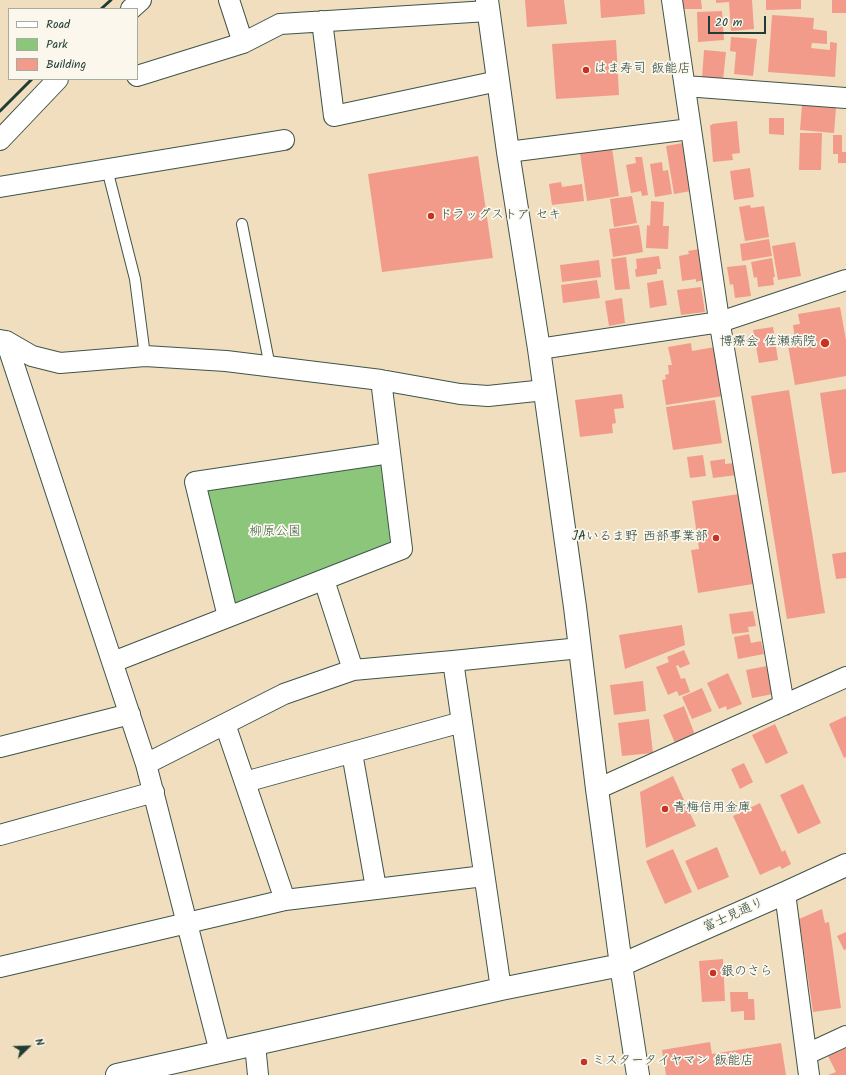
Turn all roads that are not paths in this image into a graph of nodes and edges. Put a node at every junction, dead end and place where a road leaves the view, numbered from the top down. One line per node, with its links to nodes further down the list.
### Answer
1 (141, 0): 5 (street)
2 (228, 0): 7 (street)
3 (672, 0): 11 (street)
4 (488, 6): 6 (street); 10 (street)
5 (132, 8)
6 (322, 21): 7 (street); 10 (street)
7 (243, 43): 8 (street)
8 (138, 76)
9 (57, 80): 14 (street)
10 (498, 82): 16 (street)
11 (685, 86): 12 (street); 13 (street)
12 (846, 98)
13 (690, 129): 16 (street); 21 (street)
14 (0, 140)
15 (284, 140): 17 (street)
16 (508, 152): 23 (street)
17 (107, 169): 18 (street); 24 (lane)
18 (0, 187)
19 (242, 224): 25 (lane)
20 (846, 280): 21 (street)
21 (720, 322): 23 (street); 36 (street)
22 (3, 340): 24 (street); 33 (street)
23 (539, 349): 27 (street)
24 (145, 356): 25 (street)
25 (270, 367): 26 (street)
26 (381, 380): 27 (street); 28 (street)
27 (545, 390): 31 (street)
28 (390, 453): 29 (street); 30 (street)
29 (324, 580): 30 (street); 34 (street)
30 (228, 617): 33 (street)
31 (580, 648): 32 (street); 44 (street)
32 (453, 661): 34 (street); 38 (street)
33 (113, 662): 37 (street)
34 (353, 670): 39 (street)
35 (846, 677): 36 (street)
36 (784, 705): 44 (street)
37 (130, 714): 40 (street); 42 (street)
38 (462, 722): 41 (street); 48 (street)
39 (225, 724): 42 (street); 43 (street)
40 (0, 747)
41 (352, 753): 43 (street); 49 (street)
42 (146, 764): 45 (street)
43 (245, 782): 51 (street)
44 (597, 789): 53 (street)
45 (154, 792): 46 (street); 52 (street)
46 (1, 829)
47 (846, 865): 50 (street, 富士見通り)
48 (484, 876): 49 (street); 55 (street)
49 (376, 888): 51 (street)
50 (784, 894): 53 (street, 富士見通り); 59 (street)
51 (285, 900): 52 (street)
52 (188, 922): 54 (street); 58 (street)
53 (621, 965): 55 (street, 富士見通り); 62 (street)
54 (0, 967)
55 (501, 989): 57 (street, 富士見通り)
56 (846, 1036): 59 (street)
57 (254, 1044): 58 (street, 富士見通り); 61 (street)
58 (220, 1052): 60 (street, 富士見通り)
59 (807, 1054): 63 (street)
60 (117, 1075)
61 (258, 1075)
62 (638, 1075)
63 (810, 1075)

